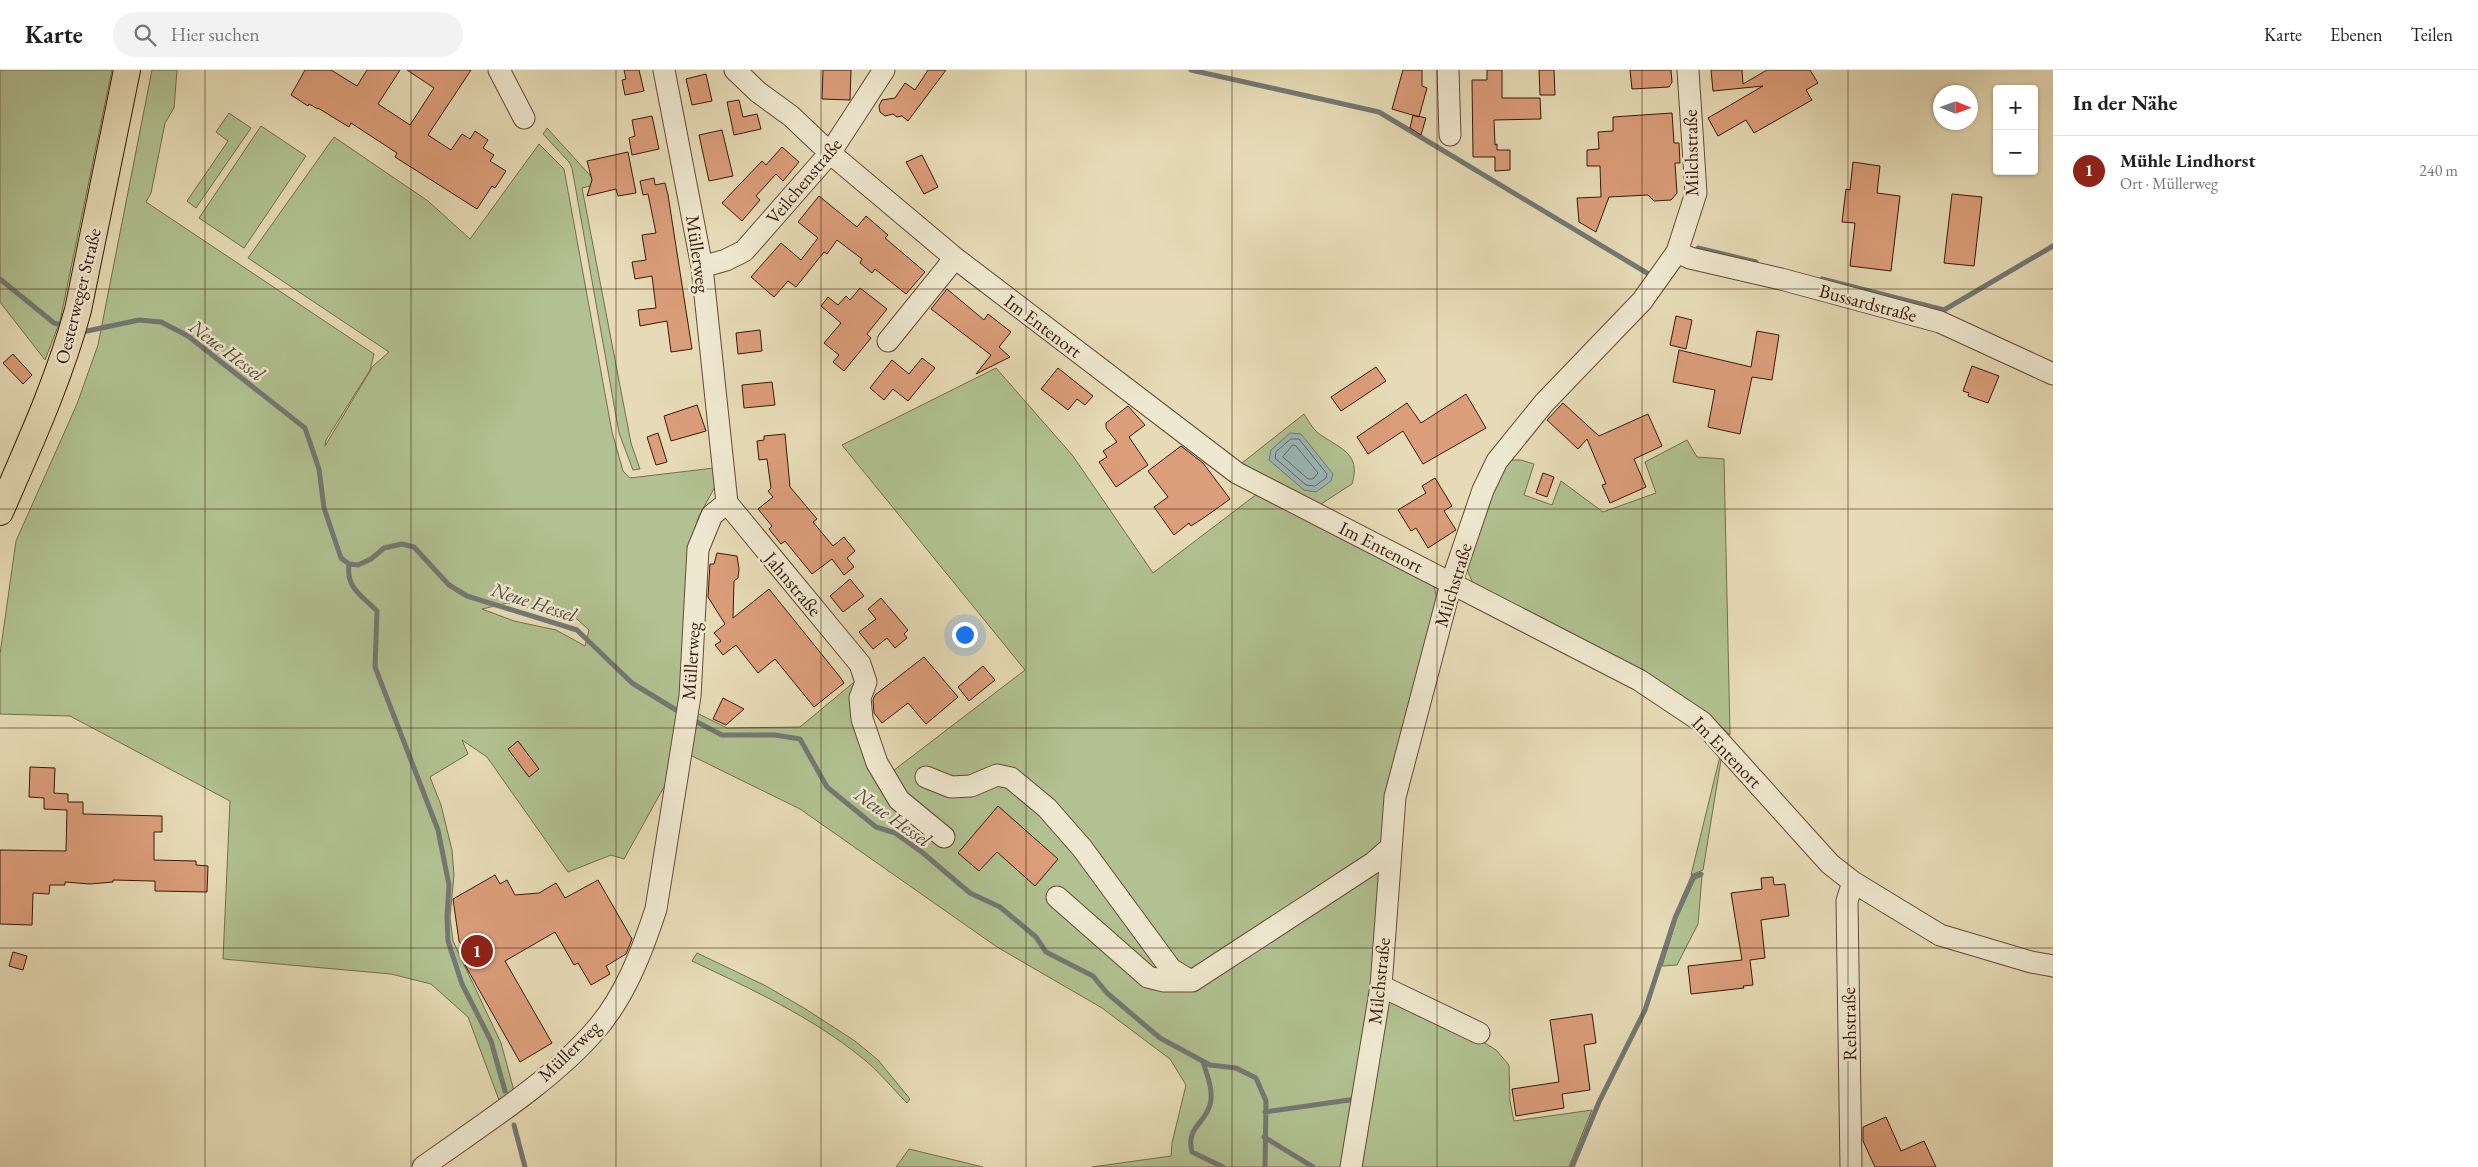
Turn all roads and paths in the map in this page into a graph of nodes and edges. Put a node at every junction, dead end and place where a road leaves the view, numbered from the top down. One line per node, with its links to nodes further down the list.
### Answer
1 (127, 70): 17 (main road, Oesterweger Straße)
2 (499, 70): 8 (street)
3 (664, 70): 13 (street, Müllerweg)
4 (735, 70): 10 (street, Im Entenort)
5 (884, 70): 10 (street, Veilchenstraße)
6 (1448, 70): 9 (street)
7 (1688, 70): 11 (street, Milchstraße)
8 (524, 118)
9 (1450, 135)
10 (830, 153): 12 (street, Im Entenort); 13 (street, Veilchenstraße)
11 (1677, 252): 15 (street, Bussardstraße); 18 (street, Milchstraße)
12 (955, 258): 14 (street); 18 (street, Im Entenort)
13 (702, 266): 16 (street, Müllerweg)
14 (888, 341)
15 (2053, 374)
16 (727, 503): 20 (street, Jahnstraße); 28 (street, Müllerweg)
17 (0, 512)
18 (1451, 584): 21 (street, Milchstraße); 22 (street, Im Entenort)
19 (926, 777): 25 (street)
20 (944, 837)
21 (1391, 847): 25 (street); 26 (street, Milchstraße)
22 (1853, 882): 24 (street, Im Entenort); 30 (street, Rehstraße)
23 (1057, 898): 25 (street)
24 (2053, 966)
25 (1192, 981)
26 (1381, 986): 27 (street); 29 (street, Milchstraße)
27 (1479, 1032)
28 (423, 1167)
29 (1351, 1167)
30 (1851, 1167)

